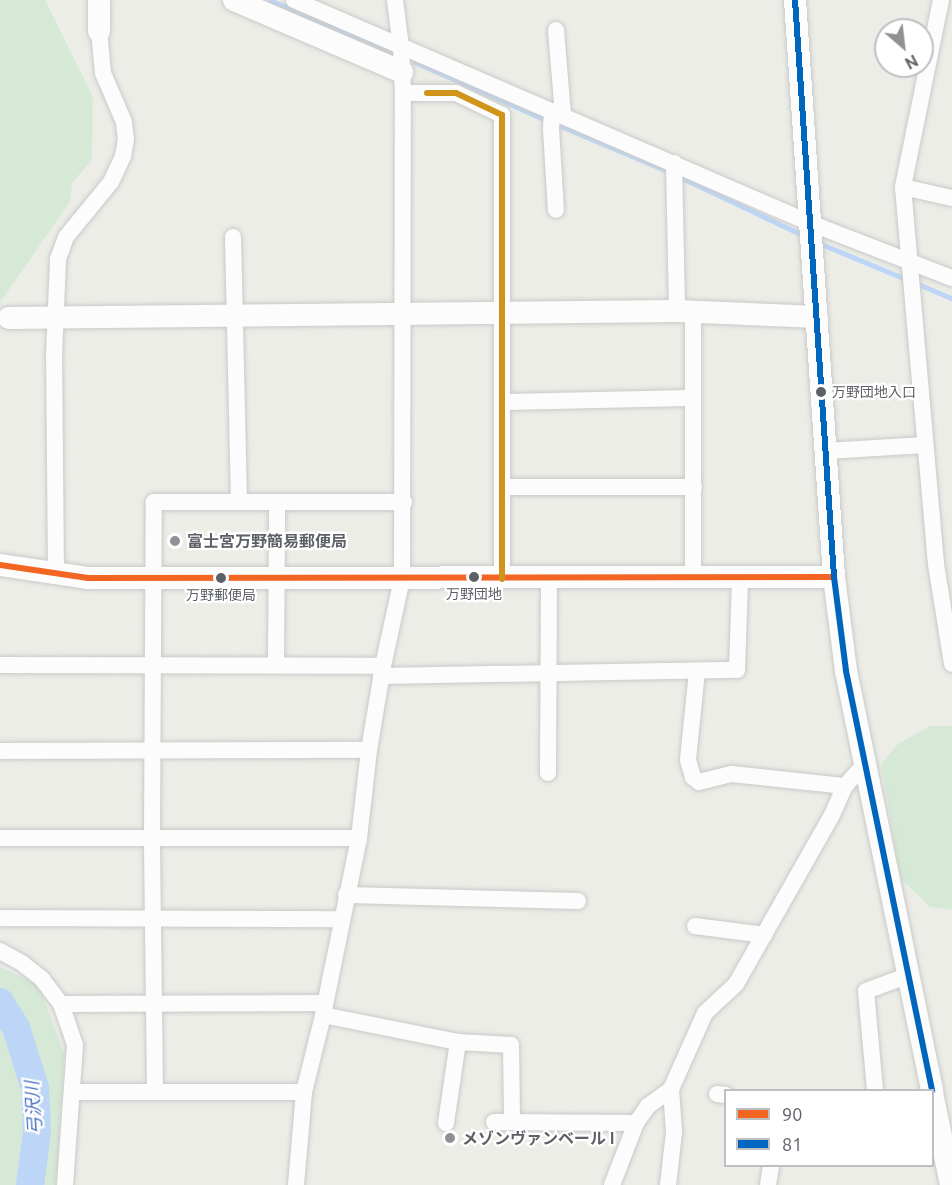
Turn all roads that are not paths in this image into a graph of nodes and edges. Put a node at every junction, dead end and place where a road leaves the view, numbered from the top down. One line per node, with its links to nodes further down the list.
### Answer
1 (99, 0): 9 (street)
2 (234, 0): 11 (street)
3 (294, 0): 10 (street)
4 (395, 0): 10 (street)
5 (795, 0): 17 (street)
6 (940, 0): 7 (street)
7 (944, 22): 14 (street)
8 (555, 30): 12 (street)
9 (99, 31): 27 (street)
10 (401, 47): 11 (street); 12 (street)
11 (403, 82): 22 (street); 23 (street)
12 (558, 113): 13 (street); 16 (street)
13 (674, 163): 17 (street); 21 (street)
14 (903, 187): 15 (street); 19 (street)
15 (952, 198)
16 (556, 210)
17 (810, 223): 19 (street); 25 (street)
18 (233, 237): 24 (street)
19 (908, 259): 20 (street); 30 (street)
20 (952, 278)
21 (685, 312): 22 (street); 25 (street); 28 (street)
22 (500, 314): 23 (street); 29 (street)
23 (404, 315): 24 (street); 36 (street)
24 (234, 316): 27 (street); 34 (street)
25 (817, 317): 31 (street)
26 (9, 318): 27 (street)
27 (55, 318): 39 (street)
28 (693, 398): 29 (street); 33 (street)
29 (502, 402): 32 (street)
30 (925, 445): 31 (street); 37 (street)
31 (826, 452): 41 (street)
32 (502, 487): 33 (street); 46 (street)
33 (694, 487): 47 (street)
34 (239, 502): 35 (street); 40 (street)
35 (277, 502): 36 (street); 42 (street)
36 (404, 502): 45 (street)
37 (944, 562): 48 (street)
38 (0, 566): 39 (street)
39 (56, 575): 40 (street)
40 (154, 577): 42 (street); 51 (street)
41 (834, 577): 44 (street); 58 (street)
42 (279, 578): 45 (street); 50 (street)
43 (549, 578): 46 (street); 47 (street); 54 (street)
44 (740, 578): 47 (street); 53 (street)
45 (402, 579): 46 (street); 52 (street)
46 (502, 579)
47 (693, 579)
48 (952, 664)
49 (0, 665): 51 (street)
50 (276, 665): 51 (street); 52 (street)
51 (154, 666): 55 (street)
52 (382, 671): 54 (street); 56 (street)
53 (698, 671): 54 (street); 60 (street)
54 (549, 673): 59 (street)
55 (154, 749): 56 (street); 57 (street); 61 (street)
56 (369, 750): 63 (street)
57 (0, 751)
58 (865, 764): 60 (street); 72 (street)
59 (548, 773)
60 (845, 786): 70 (street)
61 (152, 836): 62 (street); 63 (street); 67 (street)
62 (0, 838)
63 (359, 838): 64 (street)
64 (346, 896): 65 (street); 68 (street)
65 (578, 901)
66 (0, 918): 67 (street)
67 (155, 918): 68 (street); 73 (street)
68 (341, 919): 75 (street)
69 (695, 926): 70 (street)
70 (764, 935): 77 (street)
71 (0, 951): 74 (street)
72 (909, 975): 78 (street); 79 (street)
73 (153, 1003): 74 (street); 75 (street); 80 (street)
74 (61, 1004): 81 (street)
75 (324, 1009): 76 (street); 82 (street)
76 (458, 1042): 84 (street); 86 (street)
77 (671, 1089): 87 (street); 92 (street)
78 (875, 1089)
79 (931, 1089)
80 (156, 1090): 81 (street); 82 (street)
81 (72, 1092): 89 (street)
82 (304, 1092): 90 (street)
83 (934, 1102): 94 (street)
84 (512, 1121): 85 (street); 87 (street)
85 (494, 1122)
86 (446, 1123)
87 (636, 1123): 91 (street)
88 (771, 1167): 93 (street)
89 (65, 1185)
90 (296, 1185)
91 (612, 1185)
92 (668, 1185)
93 (768, 1185)
94 (951, 1185)

